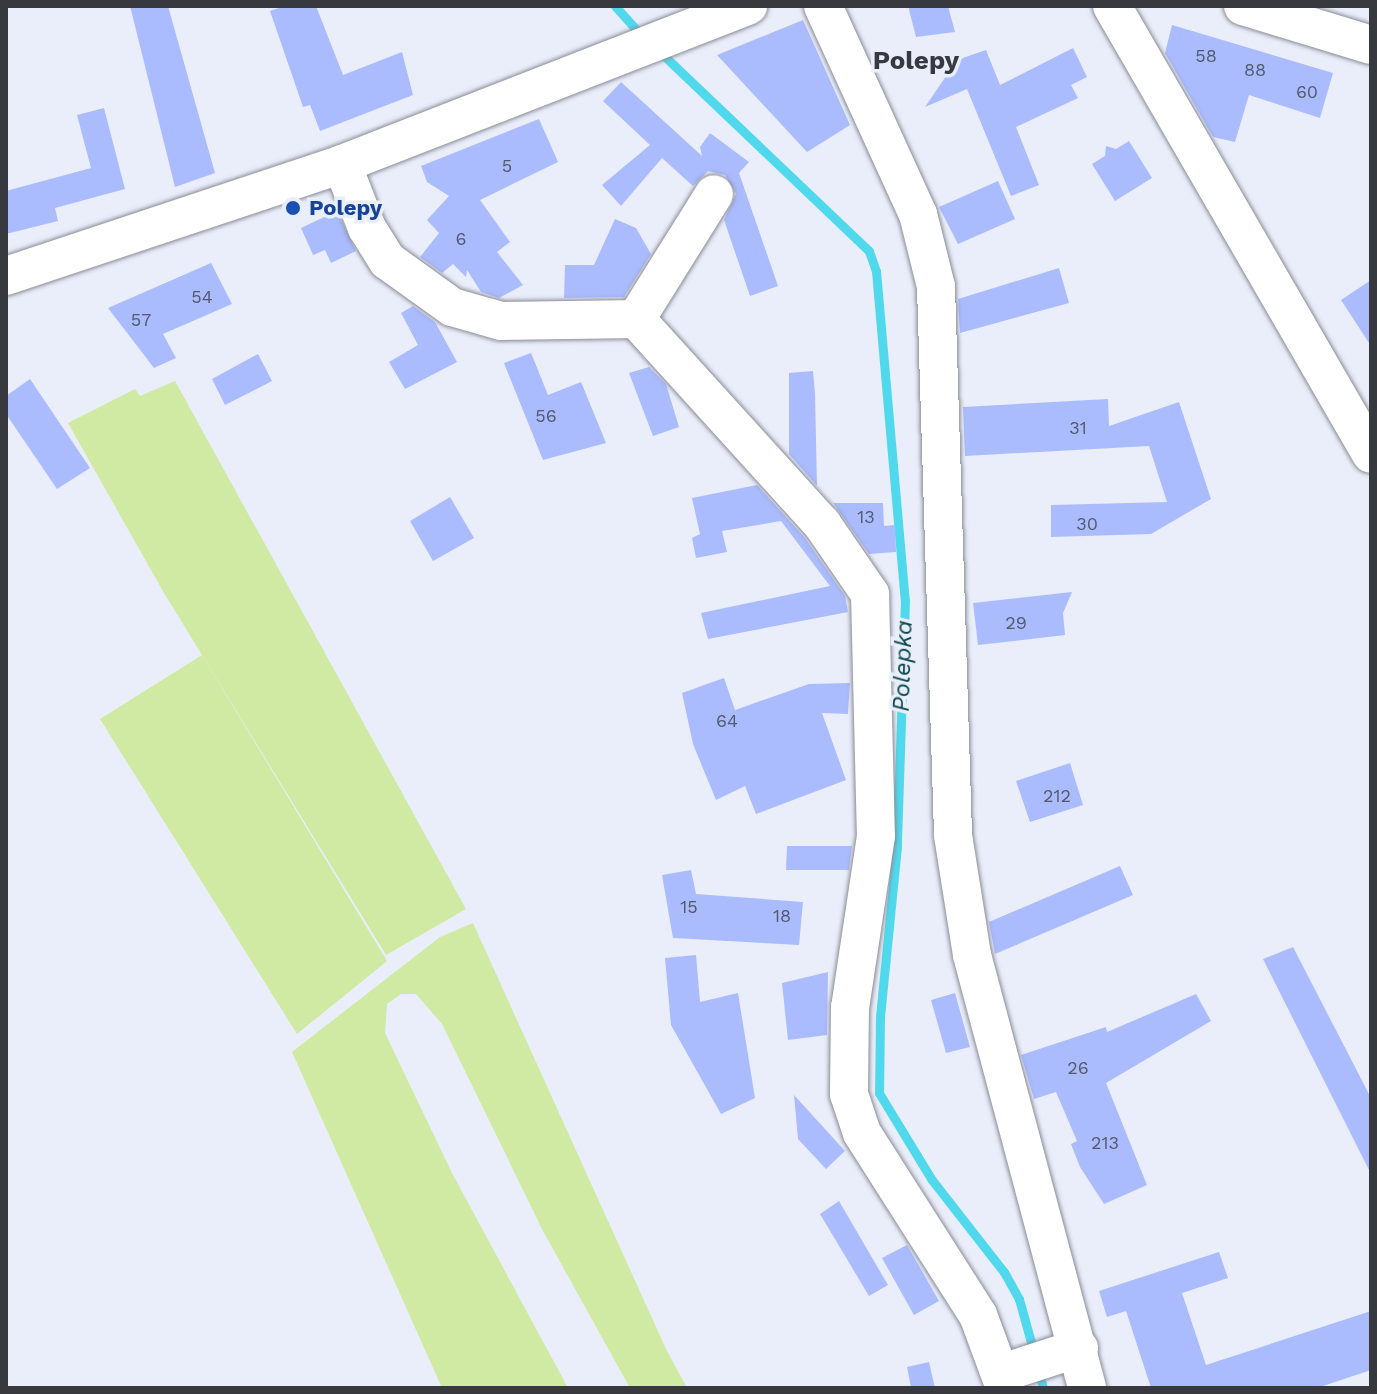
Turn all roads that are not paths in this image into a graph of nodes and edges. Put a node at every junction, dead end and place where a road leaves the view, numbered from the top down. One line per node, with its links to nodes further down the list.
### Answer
1 (748, 6): 6 (street)
2 (823, 6): 11 (street)
3 (1112, 6): 10 (street)
4 (1246, 6): 5 (street)
5 (1357, 29)
6 (342, 164): 8 (street); 9 (street)
7 (714, 194): 9 (street)
8 (6, 276)
9 (636, 319): 12 (street)
10 (1371, 454)
11 (1068, 1352): 12 (street); 13 (street)
12 (1009, 1376)
13 (1087, 1388)

